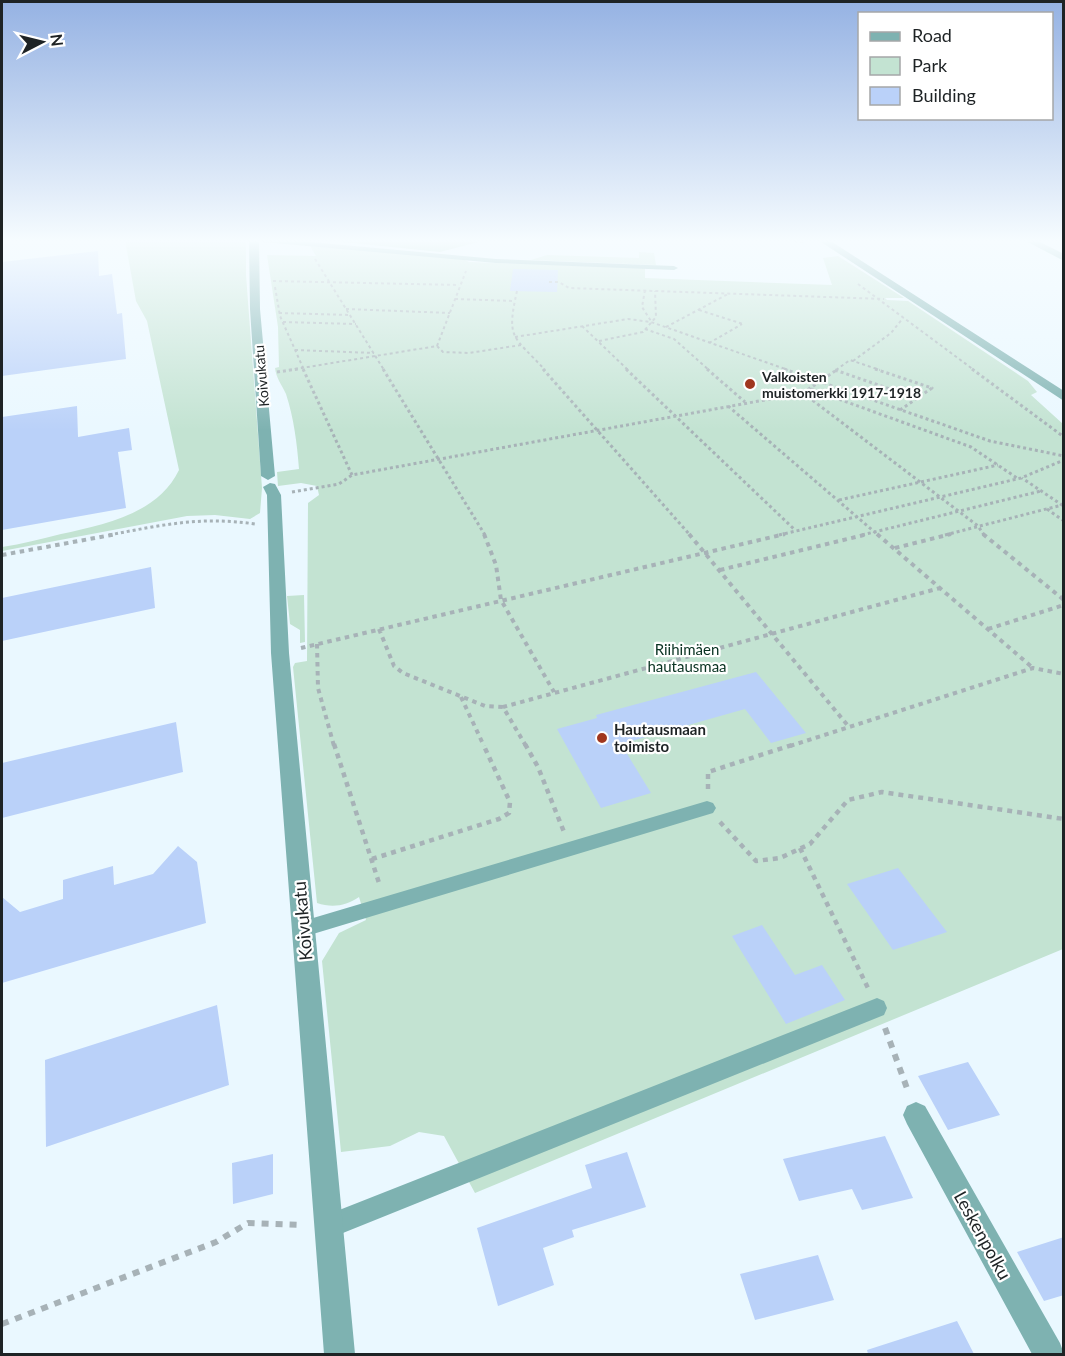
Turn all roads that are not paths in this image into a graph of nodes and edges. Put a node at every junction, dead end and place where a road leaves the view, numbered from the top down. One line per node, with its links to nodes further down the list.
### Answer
1 (256, 303): 5 (street, Koivukatu)
2 (923, 303): 3 (street)
3 (1064, 397)
4 (707, 808): 5 (lane)
5 (303, 929): 8 (street, Koivukatu)
6 (877, 1008): 8 (lane)
7 (916, 1114): 10 (street, Leskenpolku)
8 (328, 1227): 9 (street, Koivukatu)
9 (340, 1354)
10 (1049, 1354)

